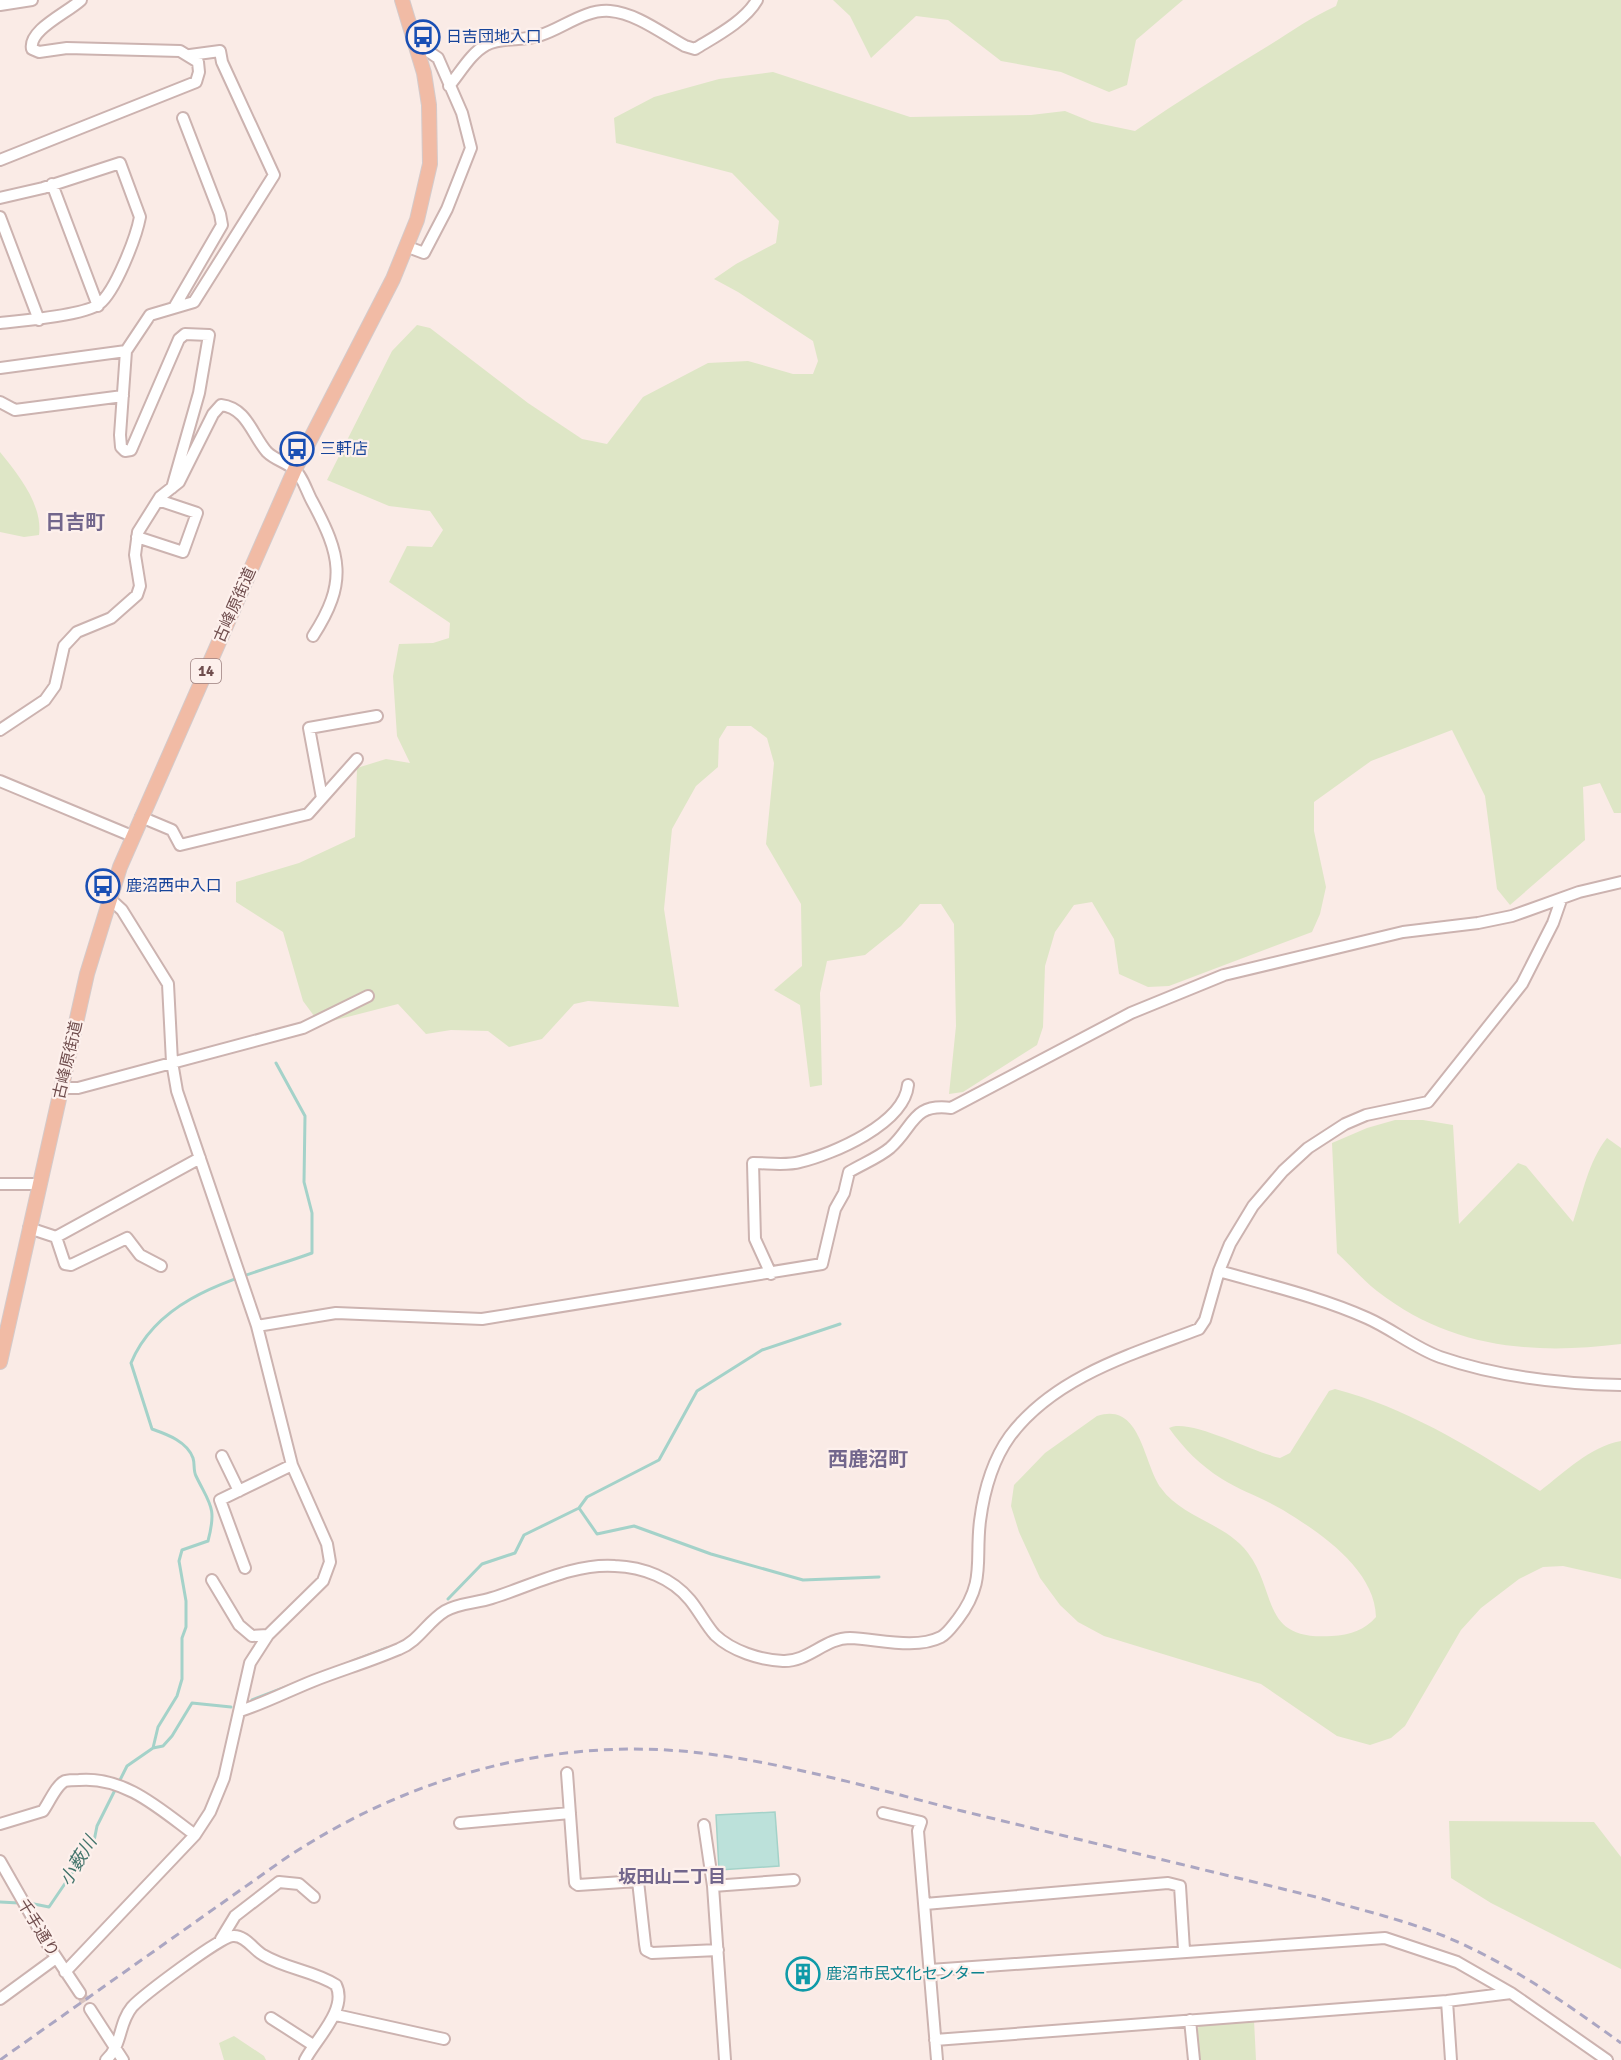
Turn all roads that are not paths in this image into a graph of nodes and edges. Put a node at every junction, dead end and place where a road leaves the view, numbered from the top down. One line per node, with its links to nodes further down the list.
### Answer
1 (30, 0): 5 (street)
2 (81, 0): 7 (street)
3 (402, 0): 6 (main road, 古峰原街道 / 14)
4 (757, 0): 8 (street)
5 (0, 5)
6 (416, 43): 8 (street); 14 (main road, 古峰原街道 / 14)
7 (190, 55): 10 (street); 16 (street)
8 (449, 86): 14 (street)
9 (183, 118): 16 (street)
10 (0, 160)
11 (52, 184): 12 (street); 15 (street); 15 (street)
12 (0, 198)
13 (0, 217): 17 (street)
14 (408, 247): 23 (main road, 古峰原街道 / 14)
15 (98, 306): 17 (street)
16 (176, 306): 19 (street)
17 (39, 320): 18 (street)
18 (0, 323)
19 (126, 351): 20 (street); 21 (street)
20 (0, 368)
21 (123, 396): 22 (street); 24 (street)
22 (0, 402)
23 (295, 469): 24 (street); 27 (street); 33 (main road, 古峰原街道 / 14)
24 (172, 488): 25 (street)
25 (158, 500): 26 (street); 26 (street)
26 (137, 537): 29 (street)
27 (313, 636)
28 (377, 716): 32 (street)
29 (0, 730)
30 (357, 759): 32 (street)
31 (0, 782): 34 (street)
32 (322, 798): 33 (street)
33 (141, 817): 34 (main road, 古峰原街道 / 14)
34 (132, 836): 36 (main road, 古峰原街道 / 14)
35 (1621, 882): 37 (street)
36 (109, 898): 39 (street); 41 (main road, 古峰原街道 / 14)
37 (1561, 900): 48 (street); 49 (street)
38 (368, 996): 39 (street)
39 (172, 1062): 41 (street); 42 (street)
40 (908, 1085): 49 (street)
41 (62, 1088): 44 (main road, 古峰原街道 / 14)
42 (200, 1158): 46 (street); 50 (street)
43 (0, 1184): 44 (street)
44 (40, 1184): 45 (main road, 古峰原街道 / 14)
45 (29, 1228): 46 (street); 51 (main road, 古峰原街道 / 14)
46 (56, 1238): 47 (street)
47 (161, 1266)
48 (1219, 1271): 53 (street); 60 (street)
49 (771, 1274): 50 (street)
50 (257, 1326): 55 (street)
51 (2, 1339): 52 (main road, 古峰原街道 / 14)
52 (0, 1362)
53 (1621, 1385)
54 (222, 1456): 56 (street)
55 (292, 1465): 56 (street); 59 (street)
56 (239, 1491): 57 (street)
57 (245, 1568)
58 (212, 1580): 59 (street)
59 (268, 1635): 60 (street)
60 (240, 1711): 67 (street)
61 (567, 1773): 62 (street)
62 (570, 1813): 64 (street); 74 (street)
63 (883, 1814): 72 (street)
64 (460, 1823)
65 (0, 1824): 67 (street)
66 (704, 1825): 70 (street)
67 (195, 1835): 78 (street)
68 (0, 1860): 76 (street, 千手通り)
69 (794, 1880): 70 (street)
70 (713, 1886): 74 (street)
71 (314, 1897): 73 (street)
72 (925, 1904): 75 (street); 77 (street)
73 (217, 1944): 84 (street); 90 (street)
74 (718, 1950): 93 (street)
75 (1184, 1950): 77 (street); 80 (street)
76 (56, 1958): 78 (street, 千手通り); 81 (street)
77 (930, 1970): 88 (street)
78 (65, 1972): 79 (street, 千手通り)
79 (80, 1993)
80 (1512, 1993): 82 (street); 97 (street)
81 (0, 1999)
82 (1447, 2001): 86 (street); 96 (street)
83 (90, 2009): 90 (street)
84 (336, 2015): 87 (street); 89 (street)
85 (271, 2018): 89 (street)
86 (1190, 2020): 88 (street); 95 (street)
87 (444, 2039)
88 (935, 2040): 94 (street)
89 (313, 2045): 92 (street)
90 (120, 2055): 91 (street)
91 (106, 2060)
92 (305, 2060)
93 (725, 2060)
94 (937, 2060)
95 (1194, 2060)
96 (1451, 2060)
97 (1607, 2060)

